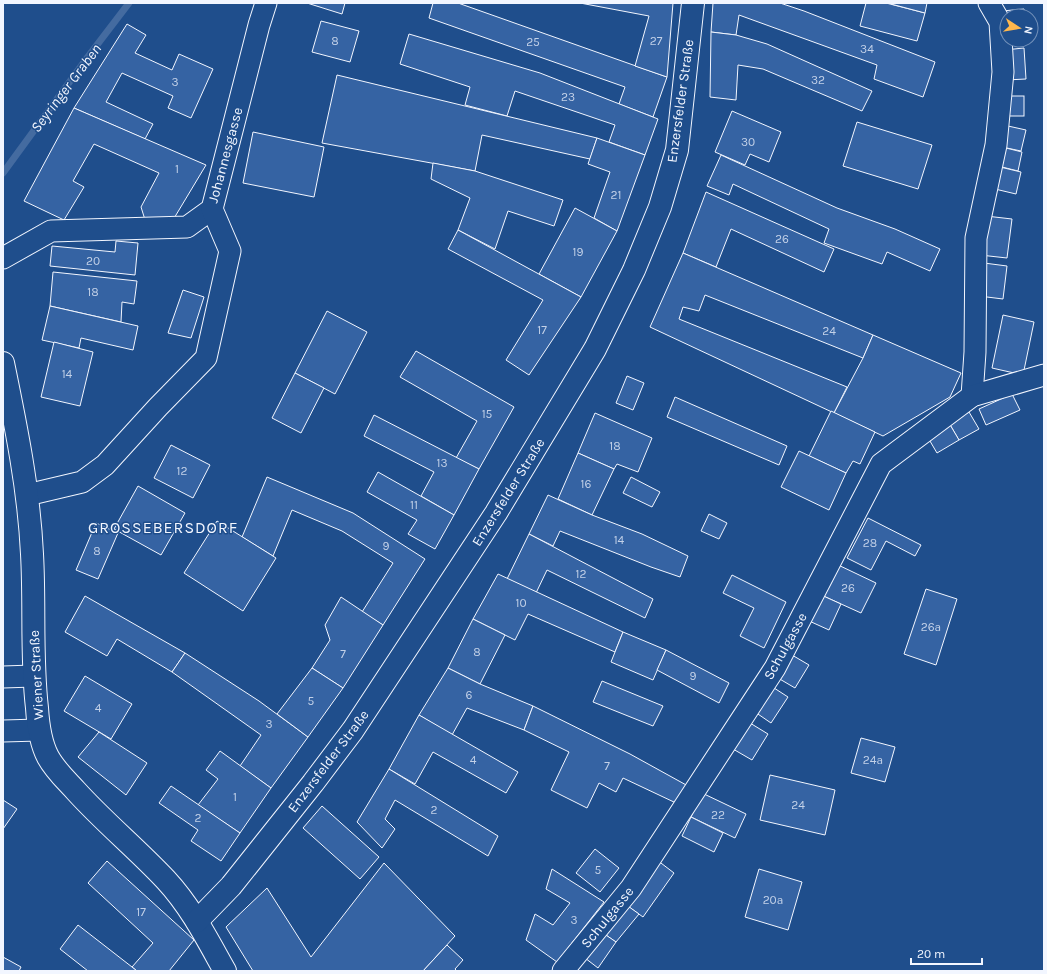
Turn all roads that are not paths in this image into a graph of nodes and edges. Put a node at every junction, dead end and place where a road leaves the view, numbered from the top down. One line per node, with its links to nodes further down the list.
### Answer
1 (266, 3): 4 (street, Johannesgasse)
2 (693, 3): 14 (street, Enzersfelder Straße)
3 (989, 3): 8 (street)
4 (212, 209): 5 (street, Johannesgasse); 9 (street)
5 (3, 258)
6 (3, 362): 9 (street, Wiener Straße)
7 (1044, 375): 8 (street, Schulgasse)
8 (972, 396): 16 (street, Schulgasse)
9 (27, 495): 10 (street, Wiener Straße)
10 (33, 676): 11 (street); 12 (street, Wiener Straße)
11 (3, 677)
12 (39, 730): 13 (street); 14 (street, Wiener Straße)
13 (3, 731)
14 (198, 921): 15 (street, Wiener Straße)
15 (225, 971)
16 (563, 971)

